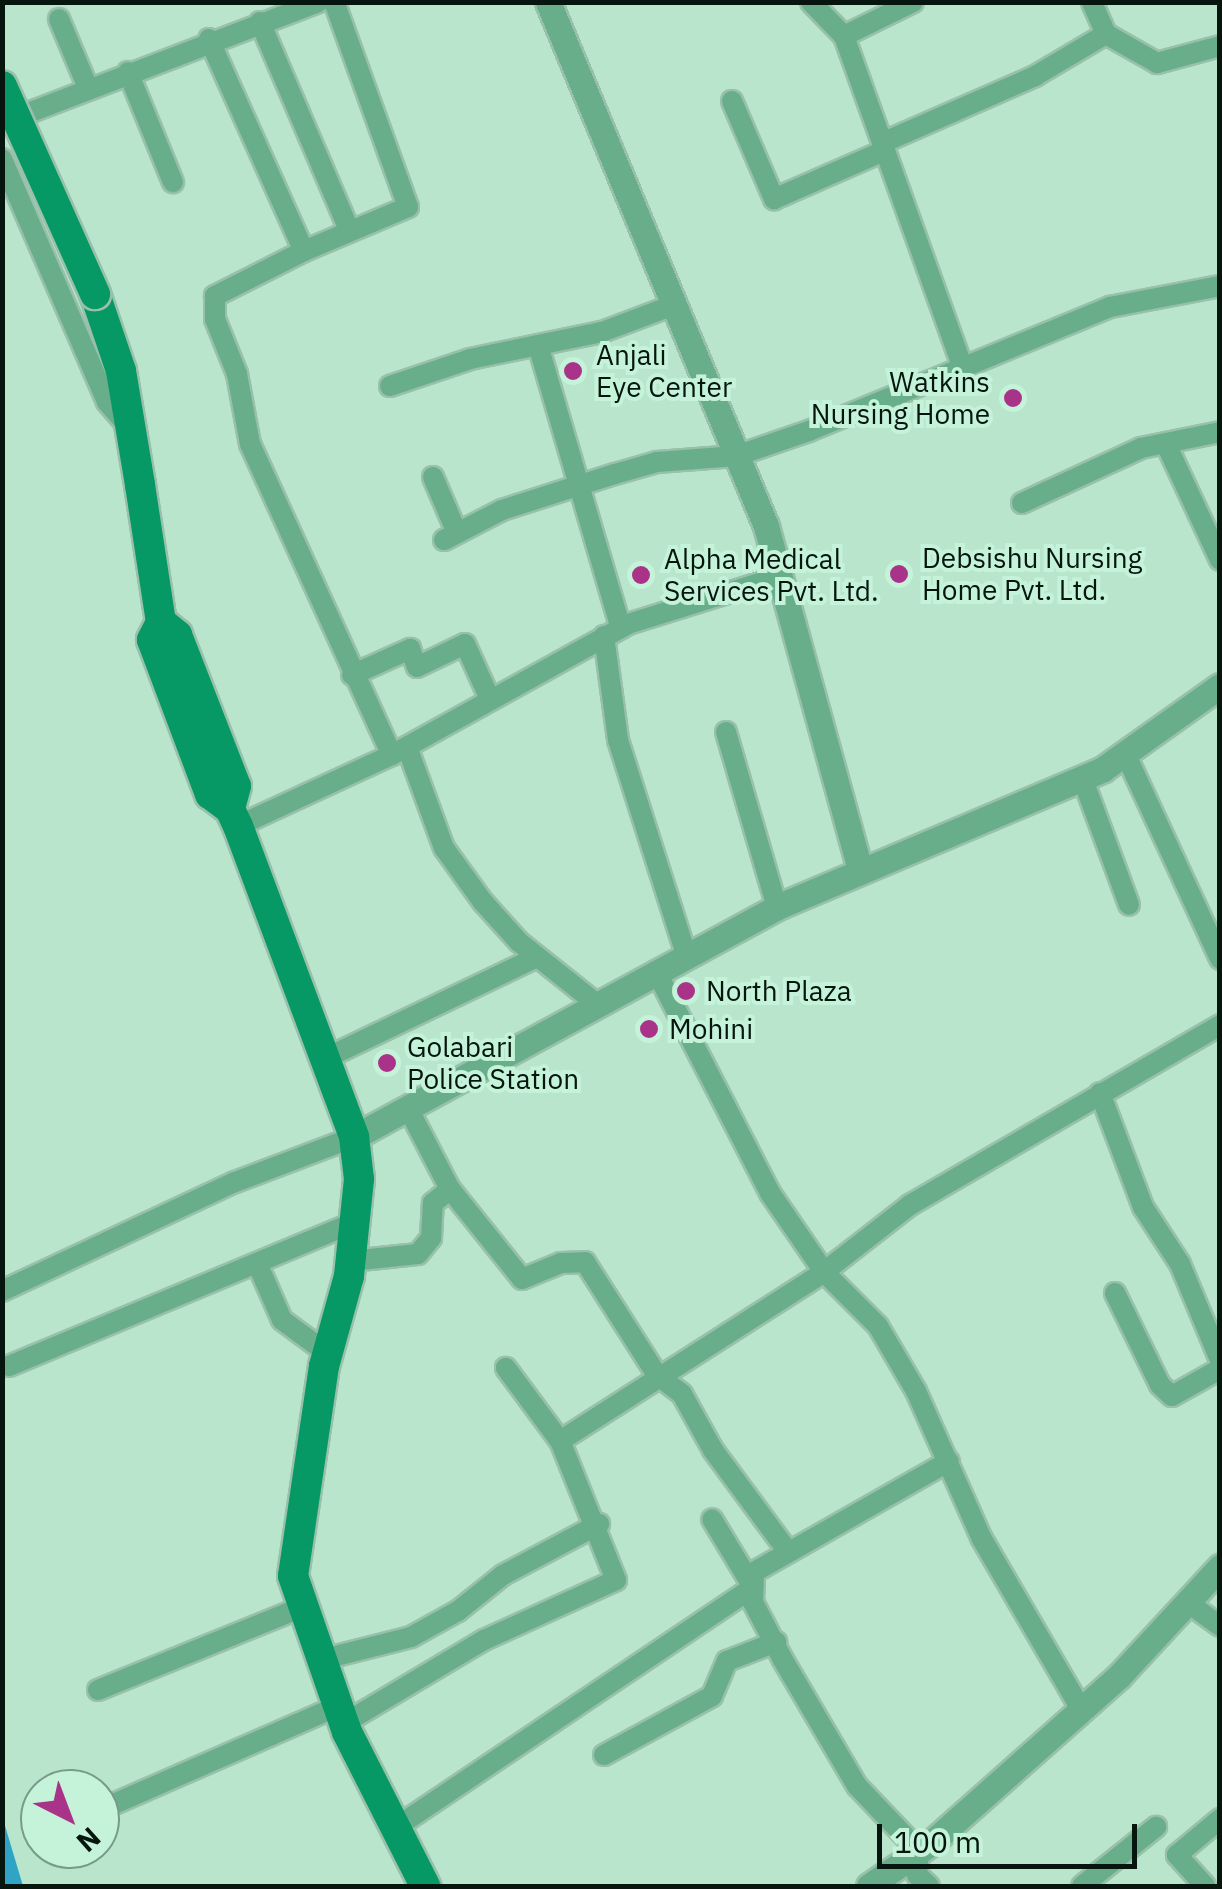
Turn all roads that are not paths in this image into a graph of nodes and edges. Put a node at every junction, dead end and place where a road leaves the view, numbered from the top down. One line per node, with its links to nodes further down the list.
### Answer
1 (318, 2): 8 (street)
2 (334, 2): 21 (street)
3 (548, 2): 24 (street)
4 (812, 2): 10 (street)
5 (913, 2): 10 (street)
6 (1092, 2): 9 (street)
7 (59, 19): 15 (street)
8 (260, 22): 11 (street); 21 (street)
9 (1106, 34): 12 (street); 18 (street)
10 (844, 36): 18 (street)
11 (209, 39): 13 (street); 22 (street)
12 (1220, 46)
13 (128, 72): 15 (street); 20 (street)
14 (2, 86): 28 (main road, bridge)
15 (88, 88): 17 (street)
16 (732, 101): 18 (street)
17 (2, 122)
18 (883, 147): 26 (street)
19 (2, 159): 28 (street)
20 (173, 182)
21 (349, 230): 22 (street)
22 (304, 250): 38 (street)
23 (1220, 286): 26 (street)
24 (671, 306): 25 (street); 31 (street)
25 (538, 345): 27 (street); 33 (street)
26 (962, 366): 31 (street)
27 (390, 386)
28 (130, 428): 45 (main road)
29 (1220, 432): 30 (street)
30 (1166, 444): 34 (street); 35 (street)
31 (736, 456): 33 (street); 36 (street)
32 (433, 476): 33 (street)
33 (577, 486): 37 (street)
34 (1022, 503)
35 (1220, 560)
36 (778, 577): 37 (street); 46 (street)
37 (613, 632): 40 (street); 49 (street)
38 (352, 675): 40 (street); 42 (street)
39 (1220, 686): 43 (street)
40 (490, 697): 42 (street)
41 (726, 732): 48 (street)
42 (400, 751): 45 (street); 50 (street)
43 (1125, 753): 44 (street); 51 (street)
44 (1082, 778): 46 (street); 47 (street)
45 (234, 817): 55 (main road)
46 (859, 867): 48 (street)
47 (1130, 904)
48 (777, 906): 49 (street)
49 (686, 955): 52 (street)
50 (537, 956): 53 (street); 55 (street)
51 (1220, 959)
52 (656, 971): 53 (street); 63 (street)
53 (597, 1004): 57 (street)
54 (1220, 1024): 56 (street)
55 (322, 1060): 58 (main road)
56 (1100, 1093): 63 (street); 67 (street)
57 (409, 1110): 58 (street); 59 (street)
58 (354, 1137): 60 (main road); 64 (street)
59 (450, 1189): 61 (street); 71 (street)
60 (355, 1222): 61 (main road); 62 (street)
61 (351, 1261): 66 (main road)
62 (257, 1263): 66 (street); 68 (street)
63 (824, 1272): 71 (street); 73 (street)
64 (2, 1291)
65 (1115, 1293): 70 (street)
66 (327, 1353): 80 (main road)
67 (1220, 1360)
68 (10, 1366)
69 (506, 1368): 72 (street)
70 (1220, 1369)
71 (657, 1376): 72 (street); 76 (street)
72 (560, 1441): 75 (street)
73 (949, 1461): 76 (street); 85 (street)
74 (712, 1518): 78 (street)
75 (598, 1524): 83 (street); 86 (street)
76 (786, 1549): 78 (street)
77 (1220, 1567): 79 (street)
78 (753, 1586): 82 (street); 91 (street)
79 (1188, 1602): 81 (street); 85 (street)
80 (300, 1608): 83 (main road); 84 (street)
81 (1220, 1626)
82 (776, 1642): 87 (street); 92 (street)
83 (320, 1660): 86 (main road)
84 (98, 1690)
85 (1081, 1710): 92 (street)
86 (340, 1715): 88 (street); 91 (main road)
87 (604, 1754)
88 (120, 1802)
89 (1220, 1819): 97 (street)
90 (1156, 1827): 96 (street)
91 (395, 1828): 93 (main road)
92 (919, 1852): 94 (street); 95 (street)
93 (425, 1886)
94 (869, 1886)
95 (929, 1886)
96 (1082, 1886)
97 (1205, 1886)

